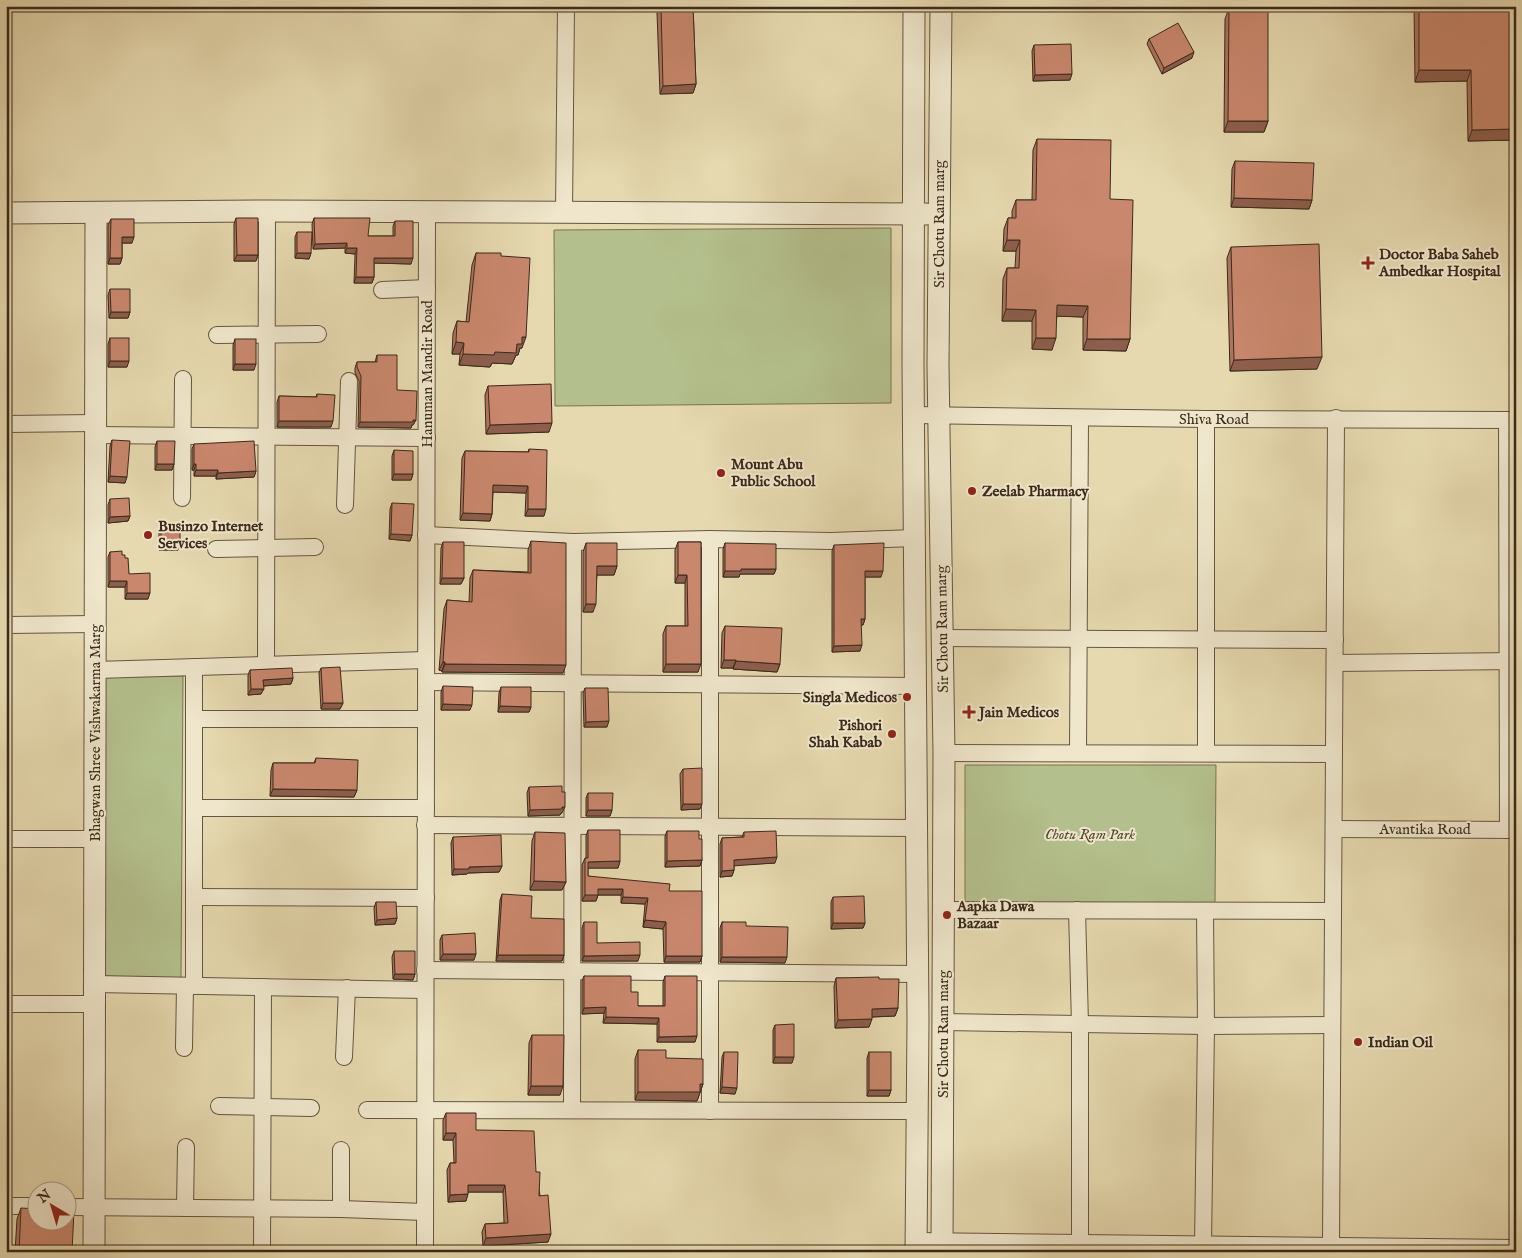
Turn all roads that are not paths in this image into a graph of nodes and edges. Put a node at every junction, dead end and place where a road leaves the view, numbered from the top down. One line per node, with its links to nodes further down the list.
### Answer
1 (566, 6): 6 (street)
2 (914, 6): 9 (street, Sir Chotu Ram marg)
3 (941, 6): 10 (street, Sir Chotu Ram marg)
4 (267, 211): 5 (street); 8 (street); 13 (street)
5 (427, 212): 6 (street); 11 (street, Hanuman Mandir Road)
6 (564, 212): 9 (street)
7 (6, 213): 8 (street)
8 (96, 213): 25 (street, Bhagwan Shree Vishwakarma Marg)
9 (913, 214): 10 (street); 18 (street, Sir Chotu Ram marg)
10 (939, 214): 19 (street, Sir Chotu Ram marg)
11 (427, 288): 12 (street); 29 (street, Hanuman Mandir Road)
12 (382, 290)
13 (266, 334): 14 (street); 15 (street); 27 (street)
14 (318, 334)
15 (217, 335)
16 (183, 379): 26 (street)
17 (348, 381): 28 (street)
18 (913, 415): 19 (street, Shiva Road); 33 (street, Sir Chotu Ram marg)
19 (938, 416): 20 (street, Shiva Road); 41 (street, Sir Chotu Ram marg)
20 (1080, 418): 22 (street, Shiva Road); 42 (street)
21 (1336, 418): 22 (street, Shiva Road); 23 (street, Shiva Road); 44 (street)
22 (1206, 419): 43 (street)
23 (1511, 420): 46 (street)
24 (6, 424): 25 (street)
25 (95, 429): 26 (street); 39 (street, Bhagwan Shree Vishwakarma Marg)
26 (183, 436): 27 (street); 30 (street)
27 (266, 436): 28 (street); 37 (street)
28 (347, 437): 29 (street); 31 (street)
29 (427, 438): 32 (street, Hanuman Mandir Road)
30 (182, 498)
31 (345, 504)
32 (426, 535): 35 (street); 45 (street, Hanuman Mandir Road)
33 (914, 538): 34 (street); 54 (street, Sir Chotu Ram marg)
34 (710, 539): 35 (street); 53 (street)
35 (573, 542): 52 (street)
36 (314, 547): 37 (street)
37 (266, 548): 38 (street); 48 (street)
38 (216, 549)
39 (95, 624): 40 (street); 50 (street, Bhagwan Shree Vishwakarma Marg)
40 (6, 625)
41 (942, 638): 42 (street); 57 (street, Sir Chotu Ram marg)
42 (1079, 639): 43 (street); 58 (street)
43 (1206, 639): 44 (street); 59 (street)
44 (1335, 640): 47 (street)
45 (426, 660): 48 (street); 51 (street, Hanuman Mandir Road)
46 (1512, 661): 47 (street); 68 (street)
47 (1335, 663): 60 (street)
48 (266, 665): 49 (street)
49 (194, 667): 50 (street); 55 (street)
50 (95, 670): 70 (street, Bhagwan Shree Vishwakarma Marg)
51 (426, 682): 52 (street); 56 (street, Hanuman Mandir Road)
52 (573, 682): 53 (street); 64 (street)
53 (710, 684): 54 (street); 65 (street)
54 (915, 686): 66 (street, Sir Chotu Ram marg)
55 (194, 719): 56 (street); 61 (street)
56 (426, 719): 62 (street, Hanuman Mandir Road)
57 (944, 752): 58 (street); 73 (street, Sir Chotu Ram marg)
58 (1078, 752): 59 (street)
59 (1206, 753): 60 (street)
60 (1334, 754): 67 (street)
61 (194, 808): 62 (street); 71 (street)
62 (426, 808): 63 (street, Hanuman Mandir Road)
63 (426, 826): 64 (street); 72 (street, Hanuman Mandir Road)
64 (573, 826): 65 (street); 78 (street)
65 (710, 827): 66 (street); 79 (street)
66 (916, 828): 80 (street, Sir Chotu Ram marg)
67 (1334, 829): 68 (street, Avantika Road); 76 (street)
68 (1512, 830)
69 (6, 839): 70 (street)
70 (95, 839): 85 (street, Bhagwan Shree Vishwakarma Marg)
71 (194, 897): 72 (street); 81 (street)
72 (426, 898): 77 (street, Hanuman Mandir Road)
73 (943, 910): 74 (street); 87 (street, Sir Chotu Ram marg)
74 (1077, 910): 75 (street); 88 (street)
75 (1205, 910): 76 (street); 90 (street)
76 (1333, 911): 89 (street)
77 (425, 970): 78 (street); 84 (street, Hanuman Mandir Road)
78 (572, 971): 79 (street); 98 (street)
79 (710, 972): 80 (street); 99 (street)
80 (918, 974): 100 (street, Sir Chotu Ram marg)
81 (190, 986): 82 (street); 85 (street); 91 (street)
82 (263, 987): 83 (street); 94 (street)
83 (347, 988): 84 (street); 92 (street)
84 (425, 990): 97 (street, Hanuman Mandir Road)
85 (95, 994): 86 (street); 106 (street, Bhagwan Shree Vishwakarma Marg)
86 (6, 1004)
87 (944, 1022): 88 (street); 115 (street, Sir Chotu Ram marg)
88 (1080, 1024): 90 (street); 112 (street)
89 (1332, 1025): 90 (street); 113 (street)
90 (1206, 1026): 111 (street)
91 (184, 1048)
92 (344, 1057)
93 (219, 1106): 94 (street)
94 (262, 1107): 95 (street); 108 (street)
95 (312, 1108)
96 (367, 1110): 97 (street)
97 (425, 1110): 98 (street); 110 (street, Hanuman Mandir Road)
98 (572, 1110): 99 (street)
99 (710, 1111): 100 (street)
100 (917, 1111): 114 (street, Sir Chotu Ram marg)
101 (186, 1147): 107 (street)
102 (341, 1150): 109 (street)
103 (6, 1206): 104 (street)
104 (28, 1206)
105 (78, 1206): 106 (street)
106 (95, 1207): 107 (street); 119 (street, Bhagwan Shree Vishwakarma Marg)
107 (185, 1208): 108 (street)
108 (262, 1209): 109 (street); 120 (street)
109 (341, 1209): 110 (street)
110 (425, 1212): 121 (street, Hanuman Mandir Road)
111 (1203, 1245): 112 (street); 116 (street)
112 (1085, 1246): 115 (street)
113 (1331, 1246): 116 (street); 118 (street)
114 (916, 1247): 115 (street)
115 (942, 1247)
116 (1220, 1248)
117 (1516, 1248): 118 (street)
118 (1418, 1250)
119 (94, 1252)
120 (262, 1252)
121 (425, 1252)

